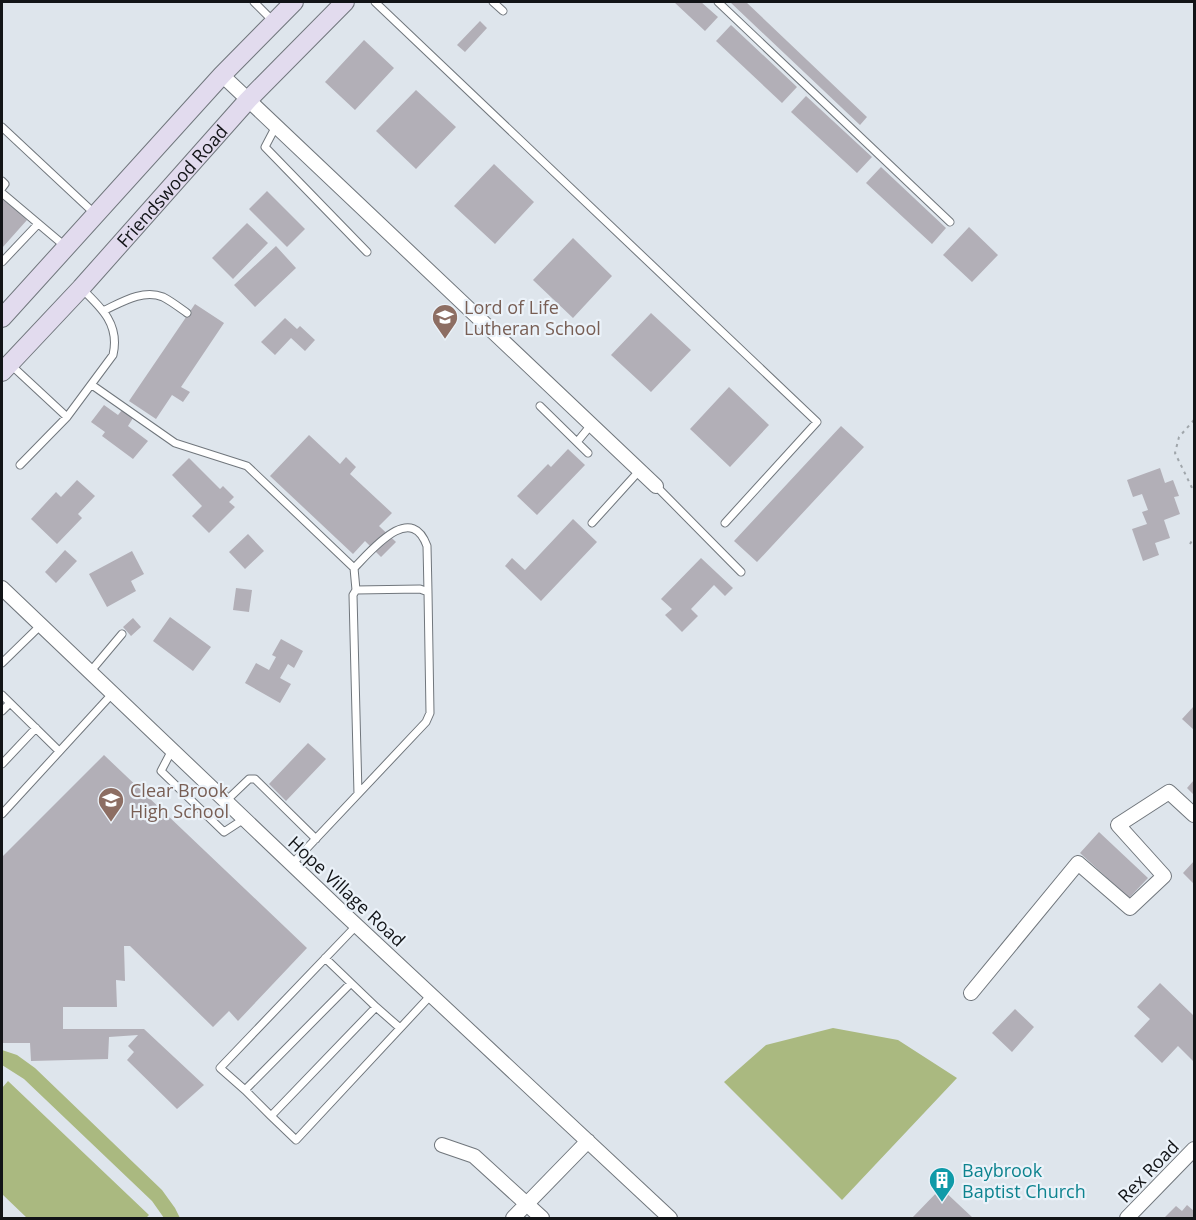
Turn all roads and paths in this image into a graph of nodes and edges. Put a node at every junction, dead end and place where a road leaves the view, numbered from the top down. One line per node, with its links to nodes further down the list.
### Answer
1 (254, 2): 8 (lane)
2 (294, 2): 8 (main road, Friendswood Road)
3 (345, 2): 10 (main road, Friendswood Road)
4 (375, 2): 39 (lane)
5 (493, 2): 7 (lane)
6 (718, 2): 17 (lane)
7 (503, 11)
8 (274, 22): 9 (main road, Friendswood Road)
9 (222, 75): 10 (street); 16 (main road, Friendswood Road)
10 (248, 100): 11 (street); 22 (main road, Friendswood Road)
11 (276, 126): 20 (lane); 31 (street)
12 (2, 127): 16 (lane)
13 (2, 181): 14 (lane)
14 (2, 188)
15 (2, 193): 18 (lane)
16 (96, 215): 19 (main road, Friendswood Road)
17 (950, 222)
18 (38, 224): 19 (lane); 21 (lane)
19 (66, 248): 23 (main road, Friendswood Road)
20 (367, 252)
21 (2, 262)
22 (81, 288): 24 (lane); 26 (main road, Friendswood Road)
23 (6, 309)
24 (105, 310): 25 (lane); 27 (lane)
25 (187, 313)
26 (5, 367): 29 (lane)
27 (92, 385): 29 (lane); 42 (lane)
28 (540, 406): 32 (lane)
29 (67, 417): 34 (lane)
30 (1194, 420): 37 (path)
31 (591, 425): 32 (lane); 35 (street)
32 (577, 441): 33 (lane)
33 (588, 453)
34 (20, 465)
35 (640, 470): 36 (street); 38 (lane)
36 (656, 486): 43 (lane)
37 (1194, 492)
38 (592, 523)
39 (725, 523)
40 (1194, 537): 41 (path)
41 (1190, 544)
42 (354, 568): 45 (lane); 46 (lane)
43 (741, 572)
44 (2, 588): 47 (street, Hope Village Road)
45 (356, 590): 46 (lane); 59 (lane)
46 (428, 592): 59 (lane)
47 (41, 625): 49 (lane); 50 (street, Hope Village Road)
48 (122, 634): 50 (lane)
49 (2, 663)
50 (90, 672): 51 (street, Hope Village Road)
51 (112, 694): 56 (street, Hope Village Road); 57 (lane)
52 (2, 695): 53 (lane)
53 (10, 703): 54 (lane); 55 (lane)
54 (2, 711)
55 (36, 728): 57 (lane); 58 (lane)
56 (172, 750): 60 (street, Hope Village Road); 63 (lane)
57 (59, 751): 61 (lane)
58 (2, 764)
59 (358, 794): 64 (lane)
60 (226, 801): 63 (street, Hope Village Road); 64 (lane)
61 (2, 813)
62 (1194, 815): 69 (street)
63 (244, 819): 65 (street, Hope Village Road)
64 (316, 839): 65 (lane)
65 (292, 864): 66 (street, Hope Village Road)
66 (357, 925): 67 (lane); 70 (street, Hope Village Road)
67 (325, 958): 68 (lane); 73 (lane)
68 (351, 983): 71 (lane); 73 (lane)
69 (971, 993)
70 (432, 994): 72 (lane); 75 (street, Hope Village Road)
71 (376, 1007): 72 (lane); 74 (lane)
72 (400, 1028): 74 (lane)
73 (245, 1090): 74 (lane)
74 (271, 1116)
75 (588, 1141): 78 (street); 81 (street, Hope Village Road)
76 (442, 1145): 78 (street)
77 (1194, 1149): 82 (street, Rex Road)
78 (527, 1204): 79 (street); 80 (street)
79 (513, 1218)
80 (543, 1218)
81 (670, 1218)
82 (1127, 1218)

